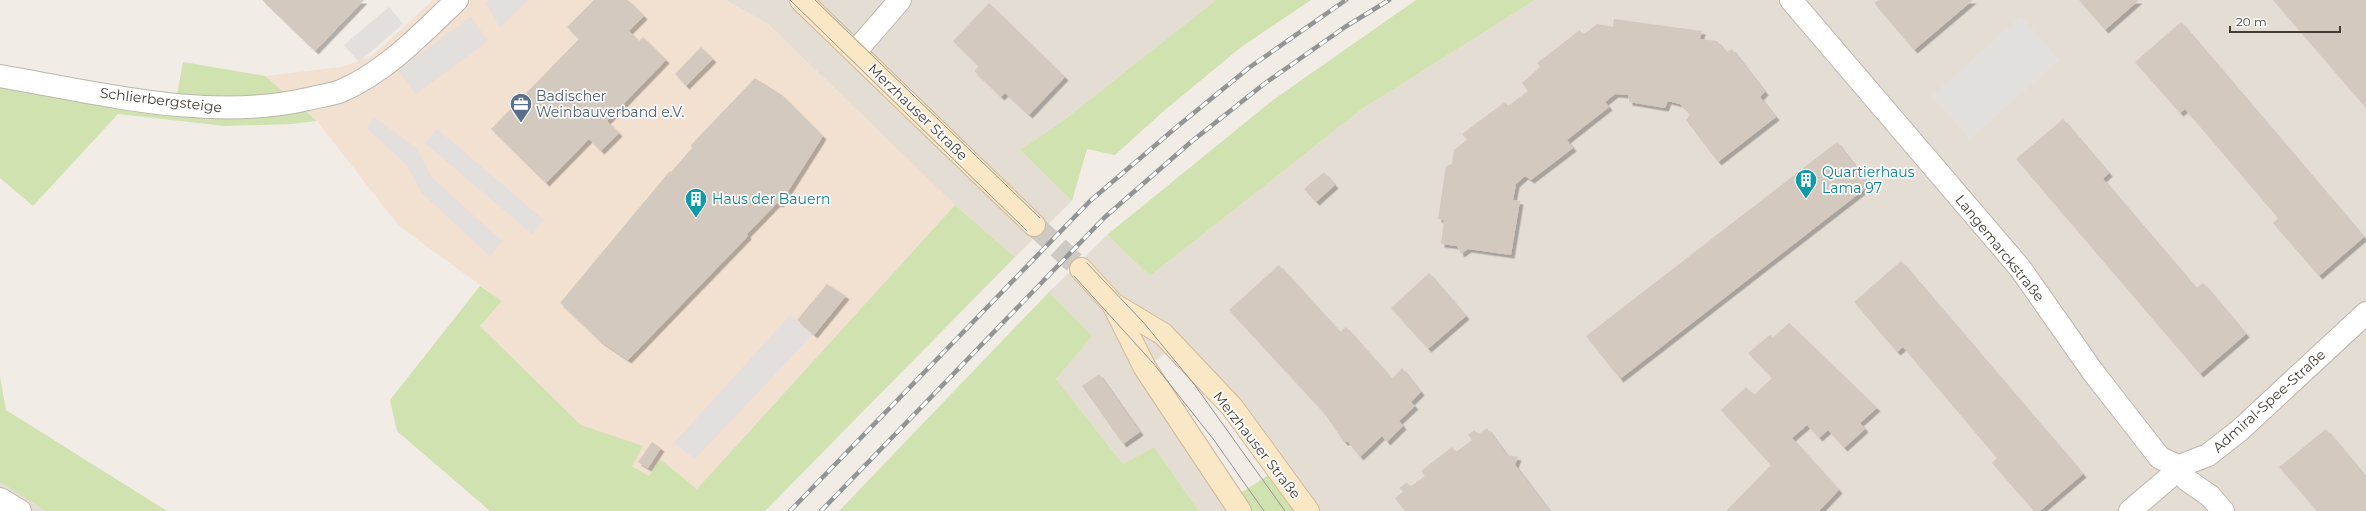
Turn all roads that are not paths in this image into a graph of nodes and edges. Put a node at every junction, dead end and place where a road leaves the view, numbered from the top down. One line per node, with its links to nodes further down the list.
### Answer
1 (457, 0): 6 (street, Schlierbergsteige)
2 (801, 0): 5 (main road, Merzhauser Straße)
3 (900, 0): 5 (street)
4 (1791, 0): 11 (street, Langemarckstraße)
5 (855, 52): 7 (main road, Merzhauser Straße)
6 (0, 76)
7 (1034, 225)
8 (1080, 269): 9 (main road, Merzhauser Straße)
9 (1113, 304): 14 (main road, Merzhauser Straße); 15 (main road, Merzhauser Straße)
10 (2366, 313): 11 (street, Admiral-Spee-Straße)
11 (2179, 470): 16 (street, Admiral-Spee-Straße); 17 (street, Langemarckstraße)
12 (0, 499): 13 (street)
13 (20, 511)
14 (1240, 511)
15 (1308, 511)
16 (2130, 511)
17 (2223, 511)

